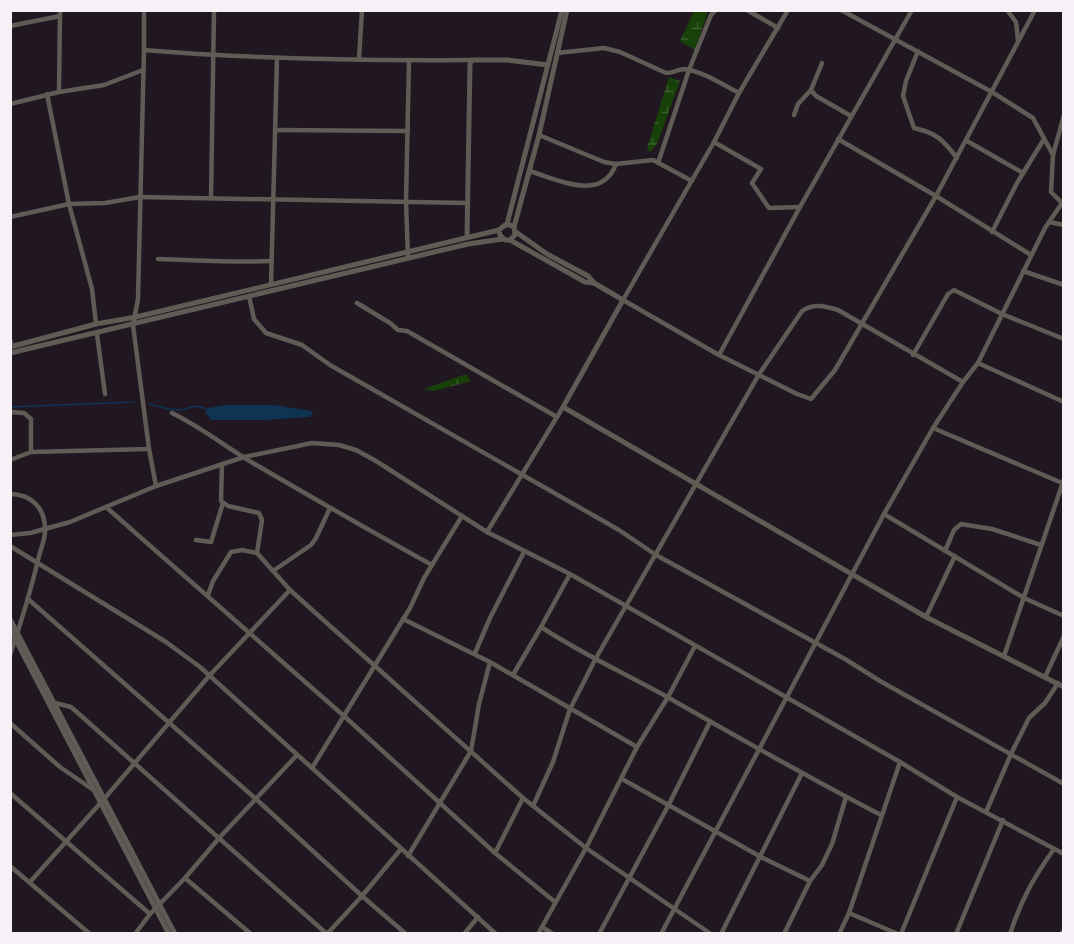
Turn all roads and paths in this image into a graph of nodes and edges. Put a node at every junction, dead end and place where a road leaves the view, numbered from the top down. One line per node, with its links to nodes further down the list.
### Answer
1 (144, 10): 18 (street)
2 (214, 10): 21 (street)
3 (362, 10): 23 (street)
4 (562, 10): 27 (street)
5 (567, 10): 20 (street)
6 (716, 10): 29 (street)
7 (747, 10): 15 (street)
8 (788, 10): 15 (street)
9 (841, 10): 16 (street)
10 (912, 10): 16 (street)
11 (1006, 10): 17 (street)
12 (1035, 10): 17 (street)
13 (60, 13): 14 (street); 31 (street)
14 (10, 26)
15 (778, 28): 33 (street)
16 (895, 39): 19 (street); 38 (street)
17 (1018, 40): 32 (street)
18 (144, 50): 21 (street); 28 (street)
19 (918, 51): 32 (street); 47 (street)
20 (557, 53): 29 (street); 41 (street)
21 (213, 56): 22 (street); 55 (street)
22 (277, 58): 23 (street); 39 (street)
23 (359, 59): 24 (street)
24 (409, 60): 25 (street); 40 (street)
25 (472, 60): 27 (street); 59 (street)
26 (822, 63): 30 (street)
27 (548, 64): 64 (street)
28 (143, 70): 31 (street); 54 (street)
29 (688, 70): 33 (street); 48 (street)
30 (810, 90): 36 (street); 38 (street)
31 (59, 92): 34 (street)
32 (992, 92): 43 (street); 44 (street)
33 (739, 93): 45 (street)
34 (47, 94): 35 (street); 60 (street)
35 (10, 104)
36 (794, 115)
37 (1064, 115): 46 (street)
38 (851, 116): 42 (street)
39 (275, 130): 40 (street); 56 (street)
40 (408, 131): 57 (street)
41 (538, 135): 49 (street); 50 (street)
42 (838, 139): 53 (street); 61 (street)
43 (1044, 139): 46 (street); 51 (street)
44 (967, 141): 47 (street); 51 (street)
45 (714, 142): 52 (street); 61 (street)
46 (1053, 155): 58 (street)
47 (957, 158): 53 (street)
48 (658, 163): 49 (street); 52 (street)
49 (616, 164): 50 (street)
50 (529, 171): 67 (street)
51 (1023, 174): 68 (street)
52 (692, 182): 81 (street)
53 (936, 196): 68 (street); 86 (street)
54 (140, 197): 55 (street); 60 (street); 84 (street)
55 (211, 198): 56 (street)
56 (274, 199): 57 (street); 75 (street)
57 (406, 201): 59 (street); 72 (street)
58 (1063, 202): 63 (street)
59 (466, 203): 69 (street)
60 (69, 204): 62 (street); 85 (street)
61 (800, 207): 92 (street)
62 (10, 217)
63 (1049, 222): 65 (street); 73 (street)
64 (507, 224): 66 (street); 67 (street)
65 (1064, 225)
66 (499, 230): 69 (street); 70 (street)
67 (515, 230): 71 (street); 77 (street)
68 (992, 232): 73 (street)
69 (467, 237): 72 (street)
70 (503, 239): 71 (street); 72 (street)
71 (510, 240): 77 (street)
72 (408, 255): 78 (street); 80 (street)
73 (1031, 255): 76 (street)
74 (158, 259): 75 (street)
75 (271, 261): 78 (street)
76 (1023, 271): 79 (street); 83 (street)
77 (594, 283): 81 (street)
78 (271, 285): 84 (street)
79 (1064, 285)
80 (249, 296): 87 (street); 109 (street)
81 (623, 300): 92 (street); 99 (street)
82 (357, 303): 102 (street)
83 (1002, 314): 89 (street); 93 (street); 94 (street)
84 (135, 317): 85 (street); 87 (street)
85 (96, 324): 90 (street)
86 (863, 324): 93 (street); 95 (street); 95 (street)
87 (133, 325): 88 (street); 104 (street)
88 (97, 333): 91 (street); 97 (street)
89 (1064, 339)
90 (11, 344)
91 (10, 353)
92 (719, 355): 95 (street)
93 (913, 355): 96 (street)
94 (978, 363): 96 (street); 98 (street)
95 (758, 376): 111 (street)
96 (963, 382): 103 (street)
97 (105, 394)
98 (1064, 402)
99 (563, 407): 102 (street); 111 (street)
100 (10, 411): 105 (street)
101 (171, 413): 106 (street)
102 (557, 417): 109 (street)
103 (933, 428): 110 (street); 118 (street)
104 (149, 449): 105 (street); 112 (street)
105 (31, 452): 107 (street)
106 (244, 457): 108 (street); 117 (street); 119 (street)
107 (10, 460)
108 (222, 464): 112 (street); 115 (street)
109 (522, 475): 121 (street); 129 (street)
110 (1063, 481): 114 (street)
111 (694, 484): 129 (street); 135 (street)
112 (156, 486): 116 (street)
113 (10, 494): 120 (street)
114 (1061, 496): 124 (street)
115 (223, 504): 123 (street); 128 (street)
116 (106, 507): 120 (street); 137 (street)
117 (330, 508): 132 (street); 133 (street)
118 (884, 514): 126 (street); 135 (street)
119 (462, 516): 121 (street); 132 (street)
120 (45, 529): 122 (street); 131 (street)
121 (487, 532): 127 (street)
122 (10, 535)
123 (196, 540)
124 (1041, 545): 126 (street); 138 (street)
125 (10, 546): 131 (street)
126 (945, 551): 130 (street)
127 (524, 552): 134 (street); 154 (street)
128 (257, 553): 133 (street); 137 (street)
129 (656, 555): 140 (street); 151 (street)
130 (955, 556): 138 (street); 142 (street)
131 (38, 562): 139 (street); 160 (street)
132 (432, 565): 144 (street)
133 (273, 571): 136 (street)
134 (570, 574): 140 (street); 145 (street)
135 (853, 575): 142 (street); 151 (street)
136 (290, 590): 148 (street); 158 (street)
137 (208, 595): 148 (street)
138 (1024, 598): 141 (street); 155 (street)
139 (28, 599): 147 (street); 171 (street)
140 (626, 607): 152 (street); 156 (street)
141 (1064, 616)
142 (926, 617): 155 (street)
143 (10, 619): 147 (street)
144 (403, 619): 154 (street); 158 (street)
145 (541, 627): 156 (street); 159 (street)
146 (10, 629): 150 (street)
147 (17, 632): 150 (street); 166 (street)
148 (250, 633): 160 (street); 168 (street)
149 (1064, 636): 161 (street)
150 (16, 639): 153 (street); 183 (street)
151 (815, 644): 165 (street); 175 (street)
152 (695, 646): 164 (street); 165 (street)
153 (11, 652)
154 (475, 653): 157 (street)
155 (1004, 656): 161 (street)
156 (596, 658): 164 (street); 167 (street)
157 (490, 662): 159 (street); 174 (street)
158 (375, 665): 168 (street); 174 (street)
159 (513, 675): 167 (street)
160 (209, 676): 171 (street); 176 (street)
161 (1045, 677): 162 (street)
162 (1058, 683): 163 (street); 175 (street)
163 (1064, 687)
164 (668, 697): 169 (street); 172 (street)
165 (786, 699): 173 (street); 177 (street)
166 (54, 703): 178 (street); 189 (street)
167 (570, 709): 172 (street); 191 (street)
168 (344, 716): 179 (street); 190 (street)
169 (710, 722): 173 (street); 192 (street)
170 (10, 723): 183 (street)
171 (169, 723): 178 (street); 188 (street)
172 (637, 747): 181 (street)
173 (758, 750): 180 (street); 196 (street)
174 (471, 751): 187 (street); 190 (street)
175 (1011, 754): 182 (street); 193 (street)
176 (297, 755): 179 (street); 188 (street)
177 (900, 762): 186 (street); 194 (street)
178 (135, 763): 189 (street); 197 (street)
179 (312, 768): 200 (street)
180 (802, 773): 185 (street); 205 (street)
181 (622, 779): 192 (street); 199 (street)
182 (1064, 784)
183 (95, 791): 189 (street)
184 (10, 793): 198 (street)
185 (846, 797): 194 (street); 209 (street)
186 (957, 797): 193 (street); 235 (street)
187 (523, 798): 191 (street); 202 (street)
188 (256, 799): 197 (street); 211 (street)
189 (103, 801): 198 (street); 213 (street)
190 (441, 803): 202 (street); 204 (street)
191 (533, 806): 199 (street)
192 (668, 806): 196 (street); 207 (street)
193 (986, 812): 195 (street)
194 (880, 815): 215 (street)
195 (1003, 820): 201 (street); 236 (street)
196 (715, 831): 205 (street); 214 (street)
197 (220, 837): 208 (street); 211 (street)
198 (66, 840): 210 (street); 216 (street)
199 (586, 848): 207 (street); 212 (street)
200 (401, 849): 204 (street); 211 (street)
201 (1054, 849): 203 (street); 237 (street)
202 (495, 854): 212 (street)
203 (1064, 854)
204 (408, 856): 217 (street)
205 (761, 857): 209 (street); 232 (street)
206 (10, 866): 210 (street)
207 (629, 876): 214 (street); 229 (street)
208 (185, 878): 213 (street); 223 (street)
209 (810, 881): 233 (street)
210 (30, 882): 219 (street)
211 (362, 896): 224 (street)
212 (555, 902): 218 (street)
213 (158, 907): 216 (street); 221 (street); 222 (street)
214 (675, 908): 230 (street); 231 (street)
215 (849, 912): 234 (street); 235 (street)
216 (150, 914): 220 (street)
217 (478, 917): 225 (street); 226 (street)
218 (542, 927): 227 (street); 228 (street)
219 (90, 933)
220 (135, 933)
221 (169, 933)
222 (175, 933)
223 (251, 933)
224 (406, 933)
225 (464, 933)
226 (496, 933)
227 (538, 933)
228 (553, 933)
229 (599, 933)
230 (661, 933)
231 (711, 933)
232 (721, 933)
233 (784, 933)
234 (839, 933)
235 (899, 933)
236 (957, 933)
237 (1010, 933)

